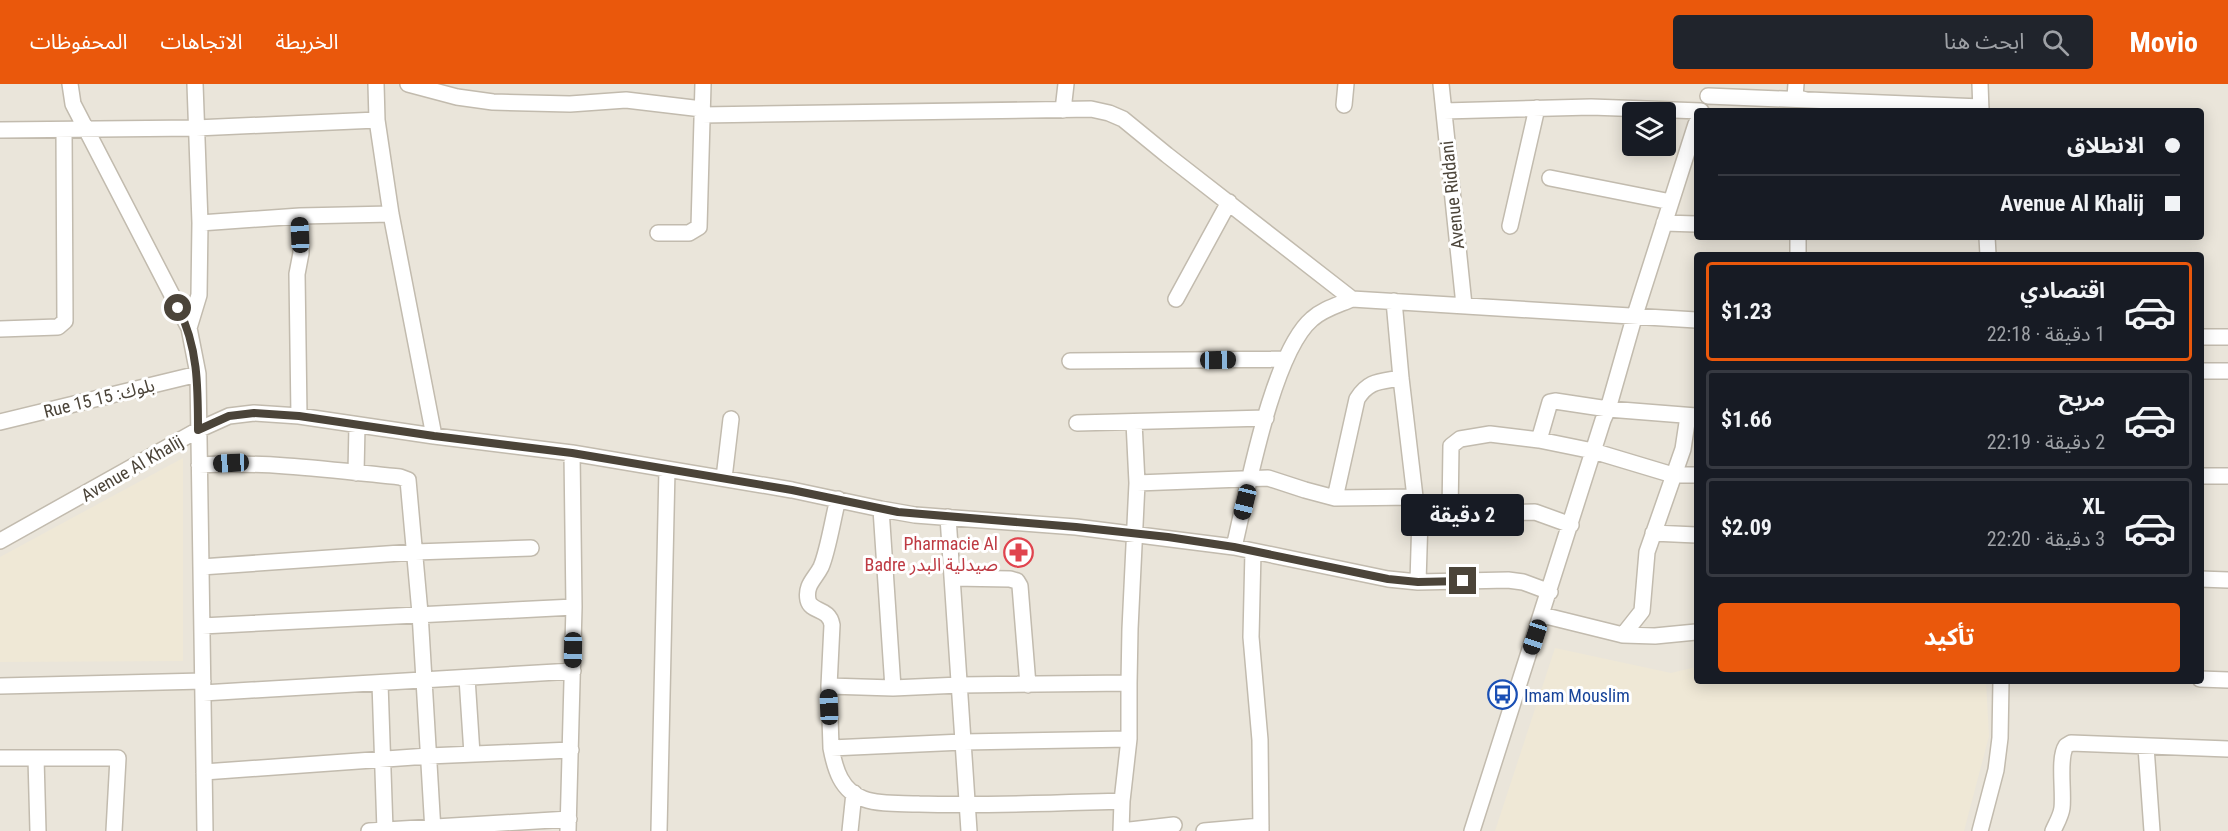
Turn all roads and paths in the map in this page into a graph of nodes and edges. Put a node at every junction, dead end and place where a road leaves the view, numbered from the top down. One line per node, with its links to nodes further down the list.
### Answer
1 (70, 84): 26 (street)
2 (195, 84): 23 (street)
3 (376, 84): 22 (street)
4 (408, 84): 21 (street)
5 (703, 84): 21 (street)
6 (1066, 84): 18 (street)
7 (1346, 84): 12 (street)
8 (1441, 84): 19 (street, Avenue Riddani)
9 (1796, 84): 13 (street)
10 (1980, 84): 17 (street)
11 (1710, 90): 13 (street); 15 (street)
12 (1344, 105)
13 (1808, 106): 16 (street)
14 (1537, 108): 19 (street); 20 (street); 37 (street)
15 (1702, 108)
16 (1923, 108)
17 (1981, 108)
18 (1064, 110): 21 (street); 30 (street)
19 (1444, 111): 42 (street, Avenue Riddani)
20 (1694, 111)
21 (702, 112): 38 (street)
22 (377, 120): 23 (street); 32 (street)
23 (196, 128): 26 (street); 34 (street)
24 (0, 130): 25 (street)
25 (64, 130): 26 (street); 46 (street)
26 (87, 130): 45 (street)
27 (1694, 137): 28 (street)
28 (1691, 156): 31 (street)
29 (1550, 178): 31 (street)
30 (1229, 201): 39 (street); 40 (street)
31 (1671, 202): 35 (street)
32 (391, 214): 33 (street); 65 (street)
33 (300, 216): 34 (street); 56 (street)
34 (201, 223): 45 (street)
35 (1664, 223): 36 (street); 43 (street)
36 (1694, 224)
37 (1510, 226)
38 (658, 233)
39 (1176, 298)
40 (1352, 299): 41 (street); 49 (street)
41 (1394, 301): 42 (street); 54 (street)
42 (1464, 305): 43 (street)
43 (1634, 318): 44 (street); 55 (street)
44 (1694, 320)
45 (189, 328): 53 (street)
46 (0, 329)
47 (2204, 337): 48 (street)
48 (2228, 337)
49 (1286, 359): 50 (street); 58 (street)
50 (1070, 361)
51 (2204, 370): 52 (street)
52 (2228, 371)
53 (198, 374): 60 (street, Rue 15 بلوك: 15); 64 (street)
54 (1401, 378): 79 (street); 80 (street)
55 (1608, 410): 57 (street); 66 (street); 67 (street)
56 (299, 416): 63 (street, Avenue Al Khalij); 64 (street, Avenue Al Khalij)
57 (1692, 416): 72 (street)
58 (1266, 418): 61 (street); 77 (street)
59 (731, 419): 76 (street)
60 (0, 422)
61 (1134, 422): 62 (street); 78 (street)
62 (1077, 423)
63 (357, 425): 65 (street, Avenue Al Khalij); 71 (street)
64 (198, 430): 69 (street); 90 (street, Avenue Al Khalij)
65 (434, 436): 68 (street, Avenue Al Khalij)
66 (1539, 440): 67 (street); 83 (street)
67 (1593, 452): 72 (street); 86 (street)
68 (572, 453): 70 (street, Avenue Al Khalij); 101 (street)
69 (199, 465): 71 (street); 95 (street)
70 (667, 469): 76 (street, Avenue Al Khalij); 146 (street)
71 (356, 473): 94 (street)
72 (1673, 475): 73 (street); 87 (street)
73 (1694, 475)
74 (2204, 476): 75 (street)
75 (2228, 476)
76 (724, 478): 81 (street, Avenue Al Khalij)
77 (1250, 478): 78 (street); 80 (street); 91 (street)
78 (1137, 483): 88 (street)
79 (1415, 496): 80 (street); 85 (street)
80 (1335, 498)
81 (838, 499): 82 (street, Avenue Al Khalij); 118 (street)
82 (881, 510): 84 (street, Avenue Al Khalij); 120 (street)
83 (1450, 514): 85 (street); 86 (street)
84 (948, 517): 88 (street, Avenue Al Khalij); 96 (street)
85 (1420, 517): 99 (street)
86 (1571, 525): 100 (street)
87 (1653, 533): 89 (street); 106 (street)
88 (1135, 534): 91 (street, Avenue Al Khalij); 112 (street)
89 (1694, 536)
90 (0, 541)
91 (1234, 547): 93 (street, Avenue Al Khalij)
92 (531, 548): 94 (street)
93 (1253, 551): 99 (street, Avenue Al Khalij); 139 (street)
94 (415, 552): 95 (street); 102 (street)
95 (201, 567): 104 (street)
96 (953, 578): 115 (street); 116 (street)
97 (2204, 579): 98 (street)
98 (2228, 580)
99 (1418, 582): 100 (street, Avenue Al Khalij)
100 (1550, 592): 103 (street)
101 (574, 607): 102 (street); 107 (street)
102 (420, 613): 104 (street); 110 (street)
103 (1542, 615): 106 (street); 151 (street)
104 (202, 626): 119 (street)
105 (1694, 632): 106 (street)
106 (1623, 635)
107 (573, 671): 108 (street); 126 (street)
108 (467, 678): 110 (street); 127 (street)
109 (2204, 679): 111 (street)
110 (424, 680): 113 (street); 128 (street)
111 (2228, 680)
112 (1130, 682): 116 (street); 121 (street)
113 (380, 683): 119 (street); 131 (street)
114 (2001, 684): 152 (street)
115 (960, 685): 116 (street); 120 (street); 122 (street)
116 (1028, 685)
117 (0, 686): 119 (street)
118 (829, 686): 120 (street); 124 (street)
119 (203, 687): 132 (street)
120 (893, 688)
121 (1129, 739): 122 (street); 134 (street)
122 (963, 742): 124 (street); 135 (street)
123 (2146, 747): 125 (street); 136 (street); 155 (street)
124 (831, 748): 133 (street)
125 (2228, 749)
126 (571, 750): 127 (street); 137 (street)
127 (472, 754): 128 (street)
128 (428, 756): 131 (street); 140 (street)
129 (0, 758): 130 (street)
130 (36, 758): 142 (street); 143 (street)
131 (383, 760): 132 (street); 141 (street)
132 (204, 772): 144 (street)
133 (854, 793): 135 (street); 147 (street)
134 (1122, 801): 135 (street); 149 (street)
135 (967, 806): 148 (street)
136 (2062, 811): 153 (street); 154 (street)
137 (569, 825): 140 (street)
138 (1174, 825): 149 (street)
139 (1261, 828): 150 (street)
140 (432, 829): 141 (street)
141 (385, 830): 145 (street)
142 (38, 831)
143 (114, 831)
144 (205, 831)
145 (369, 831)
146 (659, 831)
147 (850, 831)
148 (969, 831)
149 (1121, 831)
150 (1204, 831)
151 (1472, 831)
152 (1980, 831)
153 (2053, 831)
154 (2068, 831)
155 (2152, 831)

